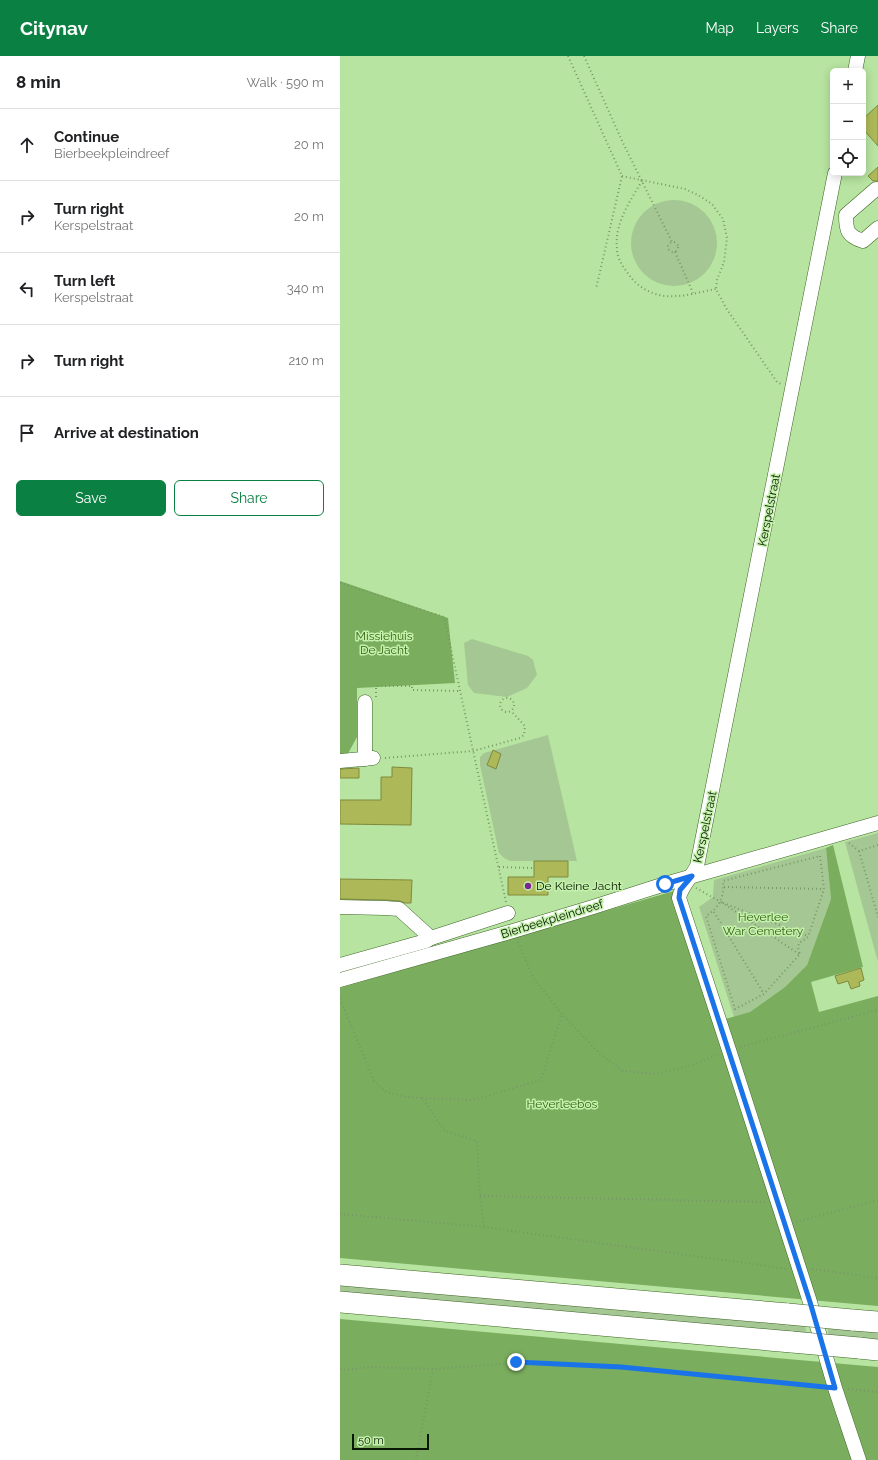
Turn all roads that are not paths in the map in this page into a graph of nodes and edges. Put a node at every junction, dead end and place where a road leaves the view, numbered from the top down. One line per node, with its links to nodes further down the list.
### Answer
1 (858, 56): 2 (street)
2 (856, 68)
3 (834, 176): 9 (street, Kerspelstraat)
4 (876, 189): 5 (street)
5 (878, 228)
6 (370, 701): 7 (street)
7 (340, 761)
8 (878, 823): 9 (street, Bierbeekpleindreef)
9 (689, 880): 14 (street, Bierbeekpleindreef); 19 (street, Kerspelstraat)
10 (340, 907): 12 (street)
11 (508, 913): 12 (street)
12 (432, 938): 13 (street)
13 (340, 966)
14 (340, 980)
15 (340, 1275): 17 (highway, bridge)
16 (340, 1302): 18 (highway, bridge)
17 (878, 1322)
18 (868, 1349)
19 (859, 1460)

